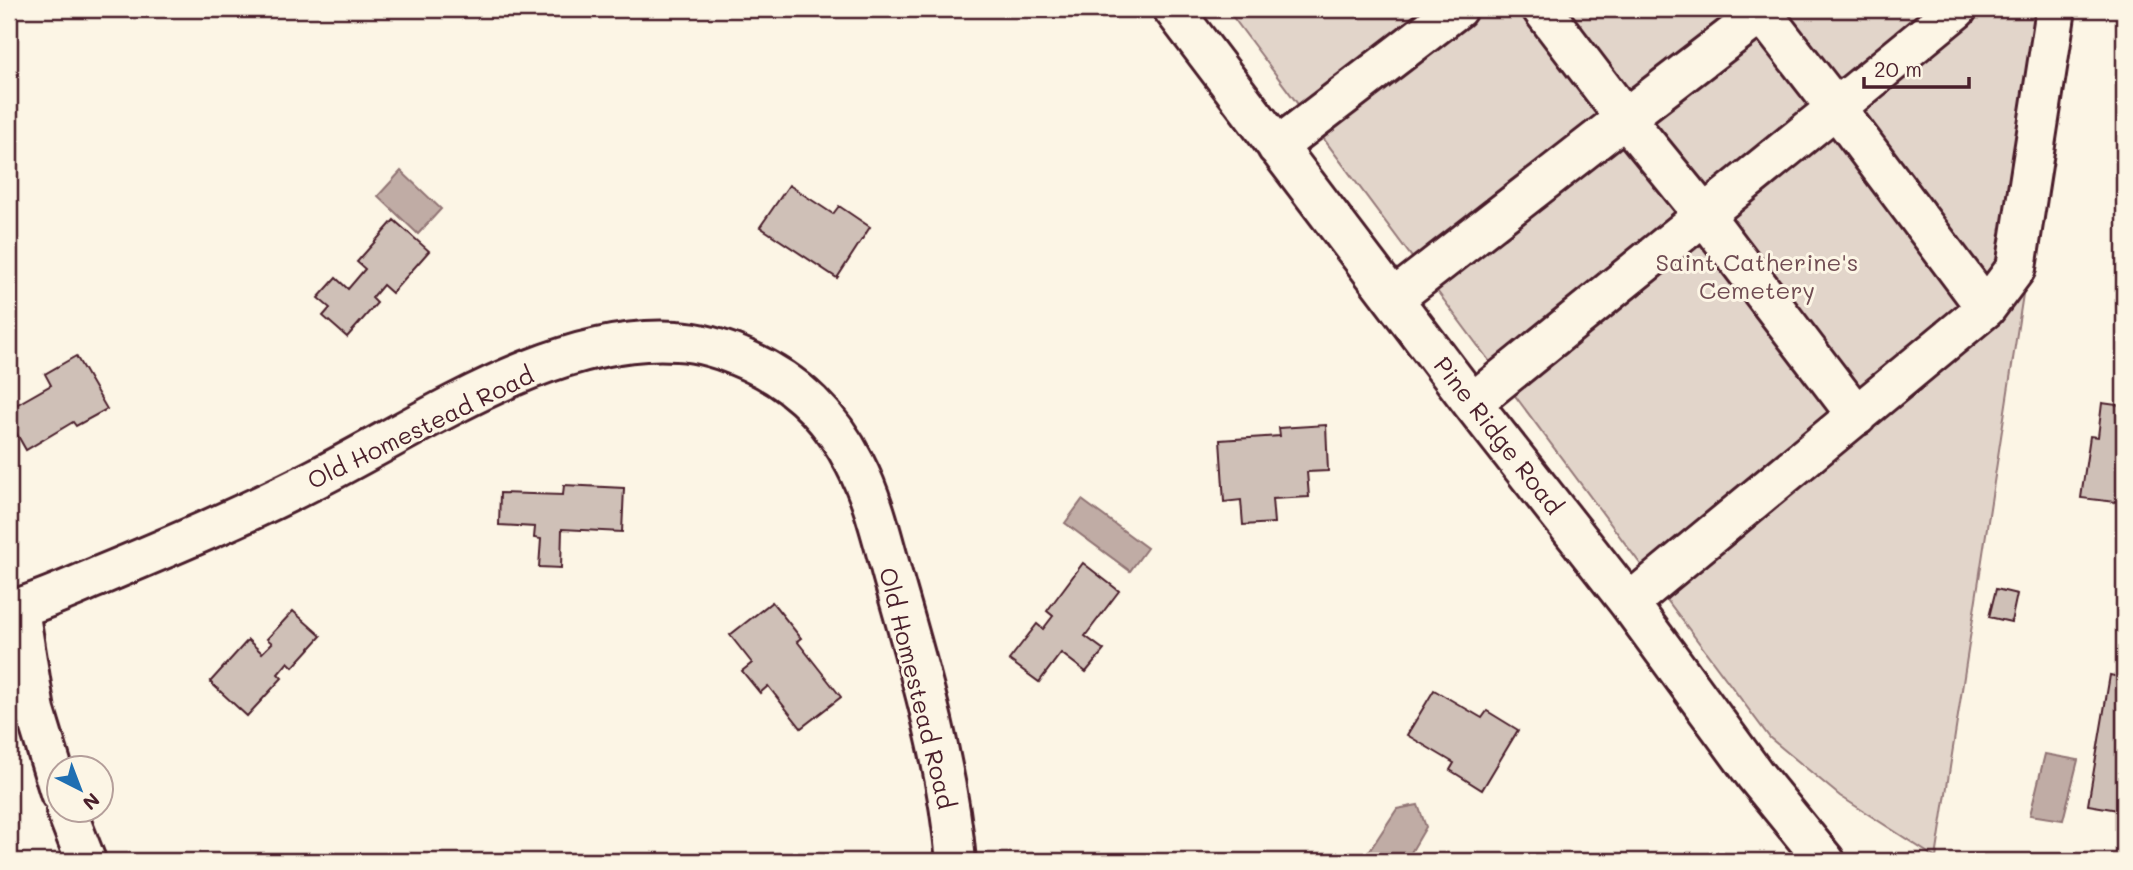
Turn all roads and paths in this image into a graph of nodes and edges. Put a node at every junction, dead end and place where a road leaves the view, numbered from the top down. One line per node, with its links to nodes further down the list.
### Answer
1 (1173, 9): 9 (street, Pine Ridge Road)
2 (1457, 9): 9 (street)
3 (1542, 9): 8 (street)
4 (1957, 9): 7 (street)
5 (2056, 9): 12 (street)
6 (1763, 10): 7 (street); 8 (street)
7 (1836, 108): 10 (street); 12 (street)
8 (1625, 118): 10 (street); 11 (street)
9 (1276, 147): 11 (street, Pine Ridge Road)
10 (1704, 215): 13 (street); 14 (street)
11 (1393, 299): 13 (street, Pine Ridge Road)
12 (1986, 308): 14 (street)
13 (1472, 403): 15 (street, Pine Ridge Road)
14 (1857, 416): 15 (street)
15 (1629, 603): 21 (street, Pine Ridge Road)
16 (14, 610): 17 (street); 20 (street, Old Homestead Road)
17 (48, 754)
18 (71, 824): 19 (street)
19 (86, 861)
20 (956, 861)
21 (1825, 861)

